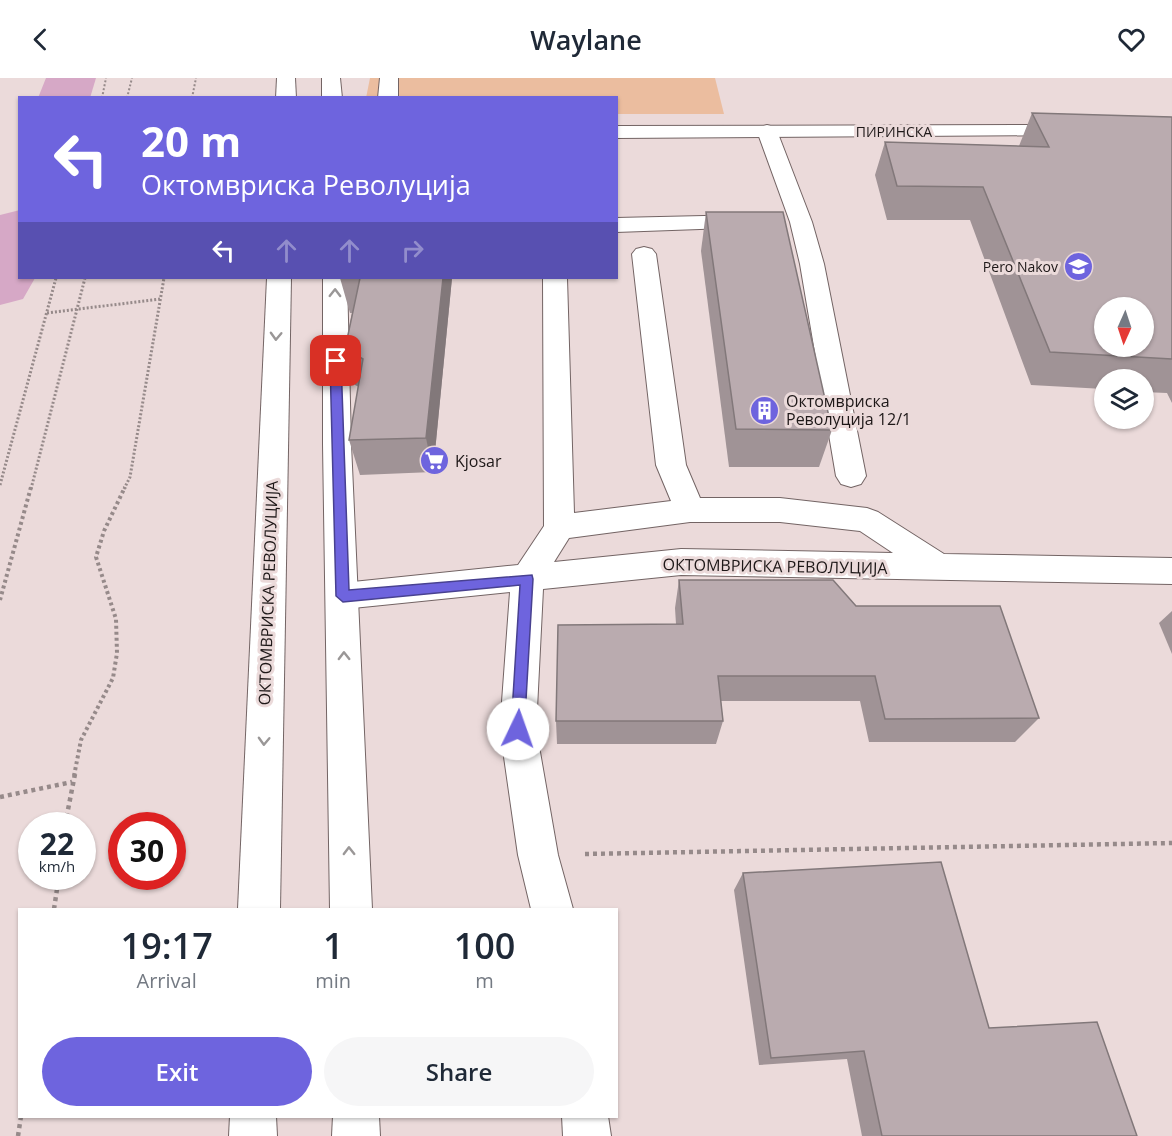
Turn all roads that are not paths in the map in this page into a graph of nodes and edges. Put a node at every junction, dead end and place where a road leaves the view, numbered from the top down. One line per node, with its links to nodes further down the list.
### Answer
1 (286, 78): 4 (street)
2 (331, 78): 5 (street)
3 (389, 78): 6 (street)
4 (286, 96)
5 (332, 96)
6 (388, 96)
7 (767, 131): 8 (street, ПИРИНСКА); 9 (street, ПИРИНСКА); 10 (street)
8 (618, 132)
9 (1089, 132)
10 (784, 222): 11 (street); 16 (street)
11 (618, 225)
12 (644, 254): 17 (street)
13 (279, 279): 23 (street, ОКТОМВРИСКА РЕВОЛУЦИЈА, one-way to 23)
14 (335, 279): 22 (street, one-way to 14)
15 (555, 279): 18 (street)
16 (851, 476)
17 (690, 510): 18 (street); 19 (street)
18 (559, 527): 21 (street)
19 (940, 568): 20 (street, ОКТОМВРИСКА РЕВОЛУЦИЈА); 21 (street, ОКТОМВРИСКА РЕВОЛУЦИЈА)
20 (1172, 571)
21 (527, 579): 22 (street, ОКТОМВРИСКА РЕВОЛУЦИЈА); 25 (street)
22 (343, 596): 24 (street, one-way to 22)
23 (259, 908)
24 (351, 908)
25 (552, 908)
26 (253, 1118): 29 (street)
27 (356, 1118): 30 (street)
28 (585, 1118): 31 (street)
29 (253, 1136)
30 (356, 1136)
31 (588, 1136)

